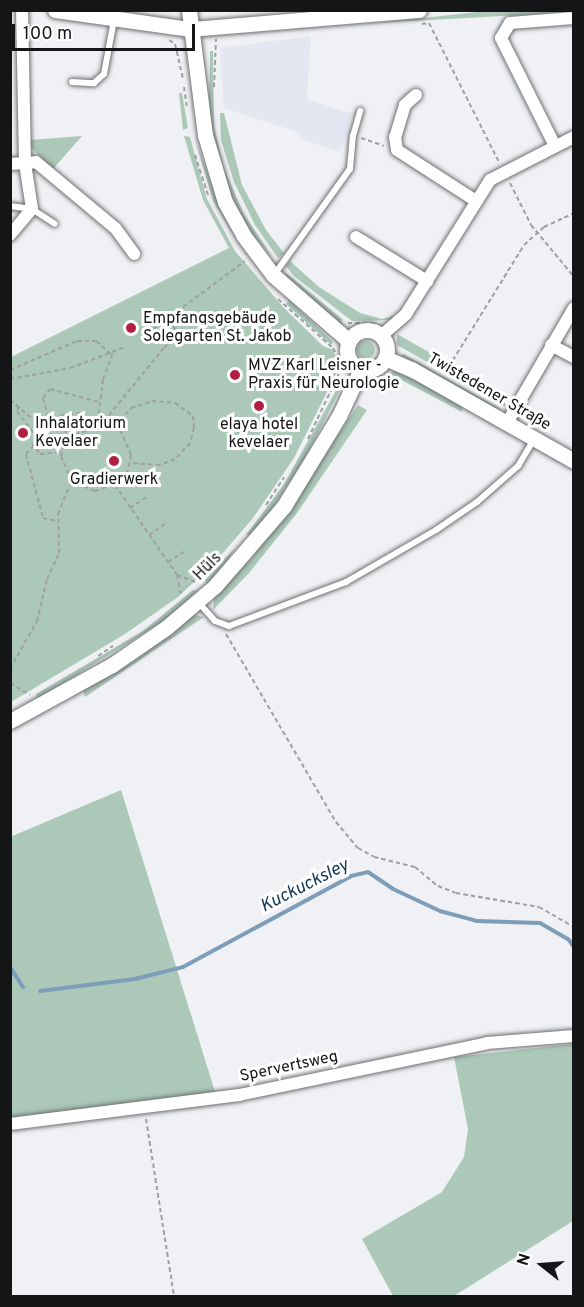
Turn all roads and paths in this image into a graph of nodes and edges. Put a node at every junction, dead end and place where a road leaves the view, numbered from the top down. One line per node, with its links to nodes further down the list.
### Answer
1 (22, 10): 18 (street)
2 (55, 10): 7 (street)
3 (189, 10): 8 (street)
4 (343, 14): 5 (street); 9 (street)
5 (418, 17): 20 (path)
6 (573, 18): 16 (street)
7 (114, 20): 8 (street); 10 (lane)
8 (191, 29): 9 (street); 31 (street)
9 (216, 29): 12 (path)
10 (72, 82)
11 (416, 95): 17 (street)
12 (214, 97)
13 (360, 111): 14 (lane)
14 (353, 136): 17 (path); 31 (lane)
15 (573, 137): 16 (street)
16 (555, 146): 20 (street)
17 (397, 150): 21 (street)
18 (25, 163): 19 (street); 23 (street); 29 (street)
19 (10, 164)
20 (505, 173): 21 (street); 26 (path)
21 (476, 201): 33 (street)
22 (10, 206): 23 (lane)
23 (32, 209): 25 (lane); 27 (street)
24 (573, 213): 26 (path)
25 (55, 224)
26 (536, 233): 32 (path); 52 (path)
27 (10, 234)
28 (356, 237): 33 (street)
29 (134, 254)
30 (245, 261): 36 (path)
31 (273, 275): 42 (street)
32 (573, 277)
33 (427, 281): 40 (street)
34 (573, 308): 44 (street)
35 (342, 316): 42 (path)
36 (168, 320): 38 (path); 39 (path)
37 (185, 329): 39 (path)
38 (152, 331): 41 (path); 43 (path)
39 (178, 333): 43 (path)
40 (386, 333): 42 (street); 42 (path); 48 (street)
41 (147, 334)
42 (342, 337): 50 (street)
43 (169, 341): 58 (path)
44 (551, 345): 47 (street); 59 (street)
45 (125, 347): 46 (path)
46 (112, 355): 51 (path); 53 (path); 55 (path)
47 (573, 357)
48 (385, 358): 50 (street); 59 (street, Twistedener Straße)
49 (341, 369): 66 (path)
50 (361, 369): 87 (street, Hüls)
51 (10, 370)
52 (444, 374)
53 (10, 379)
54 (10, 400): 56 (path)
55 (99, 402): 57 (path); 60 (path)
56 (19, 405): 60 (path); 67 (path)
57 (97, 422): 58 (path); 65 (path); 65 (path)
58 (104, 422): 61 (path)
59 (507, 423): 64 (street, Twistedener Straße)
60 (43, 425): 68 (path)
61 (115, 426): 62 (path); 71 (path)
62 (193, 435): 63 (path); 71 (path)
63 (199, 437)
64 (534, 439): 70 (street, Twistedener Straße); 89 (lane)
65 (68, 441): 68 (path)
66 (306, 442)
67 (33, 444): 69 (path); 78 (path)
68 (64, 445): 69 (path)
69 (61, 452): 73 (path)
70 (573, 461)
71 (130, 463): 74 (path)
72 (290, 468): 77 (path)
73 (72, 481): 74 (path); 78 (path)
74 (115, 485): 76 (path)
75 (147, 496): 76 (path)
76 (130, 508): 80 (path)
77 (261, 512)
78 (57, 521): 92 (path)
79 (165, 524): 80 (path)
80 (149, 535): 82 (path)
81 (184, 552): 82 (path)
82 (168, 562): 83 (path)
83 (177, 575): 85 (path); 86 (path)
84 (204, 576): 85 (path)
85 (198, 582): 86 (path)
86 (182, 597): 88 (path)
87 (198, 602): 89 (lane); 97 (street, Hüls)
88 (175, 603)
89 (222, 625): 98 (path)
90 (123, 640): 91 (path)
91 (96, 657)
92 (10, 669)
93 (10, 683): 95 (path)
94 (40, 689): 95 (path)
95 (31, 695): 96 (path)
96 (21, 700)
97 (10, 722)
98 (573, 927)
99 (573, 1036): 100 (street, Spervertsweg)
100 (144, 1108): 101 (street, Spervertsweg); 102 (path)
101 (10, 1124)
102 (174, 1296)

